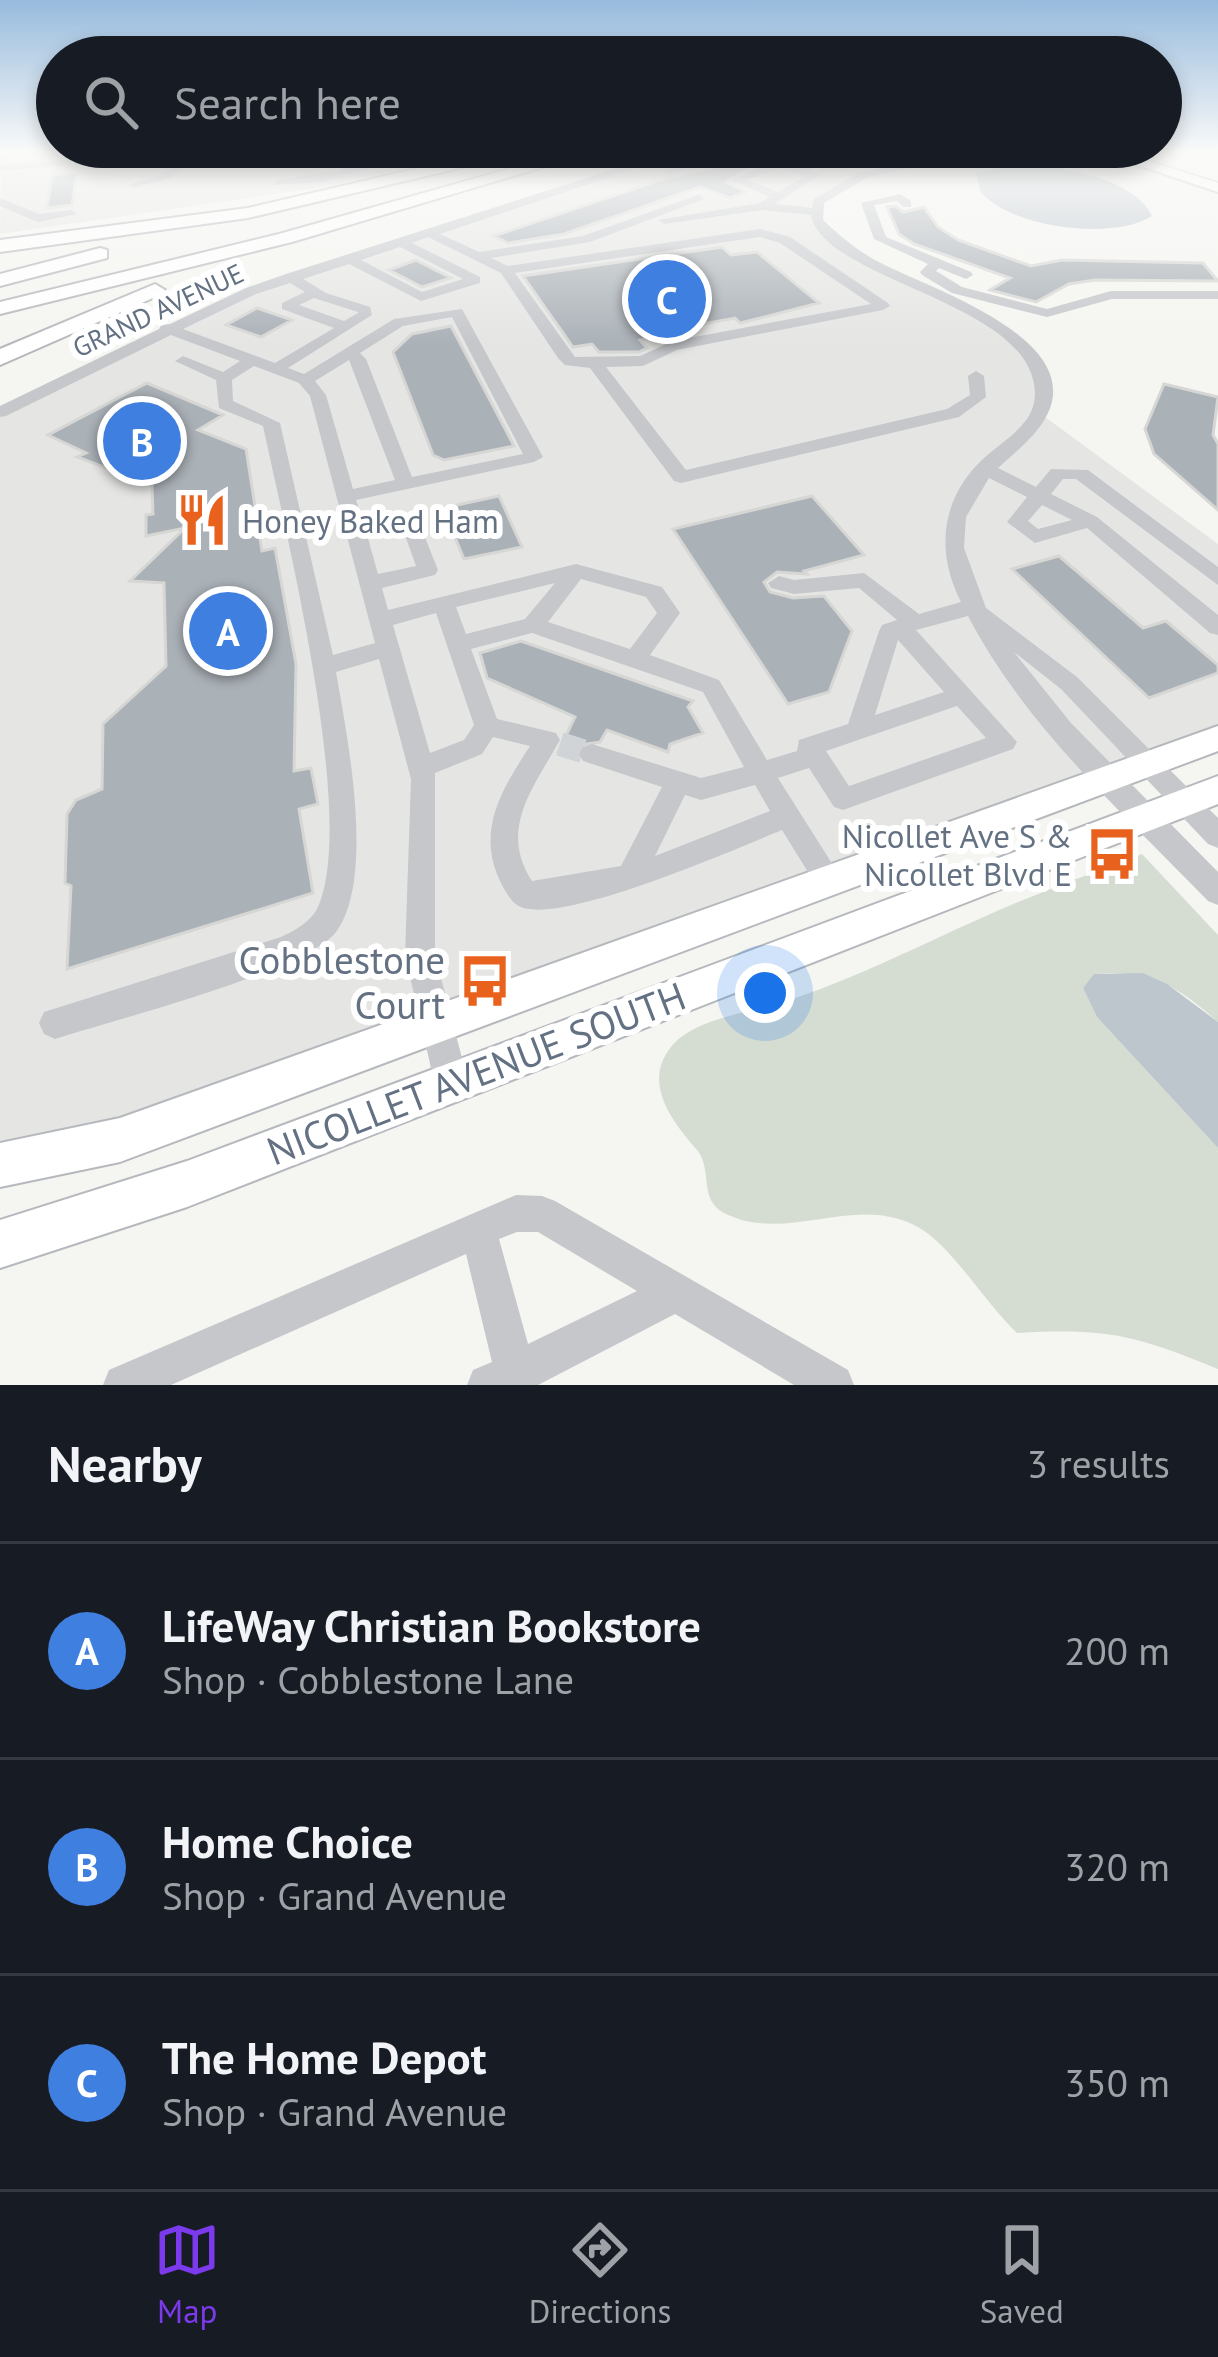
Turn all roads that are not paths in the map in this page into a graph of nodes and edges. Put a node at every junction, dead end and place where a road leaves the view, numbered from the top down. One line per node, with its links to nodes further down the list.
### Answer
1 (229, 216): 16 (highway)
2 (238, 216): 23 (highway)
3 (322, 216): 26 (highway)
4 (360, 216): 28 (highway)
5 (377, 216): 24 (highway)
6 (479, 216): 13 (street, GRAND AVENUE)
7 (528, 216): 15 (street)
8 (649, 216): 12 (street)
9 (695, 216): 12 (street)
10 (818, 216): 30 (street)
11 (869, 216): 19 (street)
12 (622, 226): 17 (street)
13 (428, 232): 14 (street, GRAND AVENUE); 15 (street)
14 (399, 242): 18 (street, GRAND AVENUE); 18 (street)
15 (448, 242): 17 (street)
16 (0, 247)
17 (478, 256): 20 (street)
18 (348, 258): 22 (street, GRAND AVENUE)
19 (936, 264): 21 (street); 29 (street)
20 (506, 270): 36 (street); 36 (street)
21 (966, 275)
22 (291, 277): 25 (street); 32 (street, GRAND AVENUE)
23 (0, 280)
24 (176, 282): 34 (highway); 38 (highway)
25 (315, 292): 31 (street); 31 (street)
26 (0, 295)
27 (1218, 295): 29 (street)
28 (0, 308)
29 (1014, 308): 30 (street)
30 (985, 319): 43 (street)
31 (346, 327): 37 (street)
32 (166, 328): 37 (street); 42 (street, GRAND AVENUE)
33 (349, 353): 41 (street); 44 (street); 44 (street)
34 (0, 358)
35 (183, 361): 40 (street)
36 (595, 363): 39 (street)
37 (265, 365): 40 (street); 41 (street)
38 (0, 371)
39 (976, 376)
40 (224, 378): 62 (street)
41 (305, 380): 46 (street)
42 (0, 412)
43 (983, 468): 45 (street); 54 (street)
44 (406, 485): 46 (street)
45 (1038, 491): 47 (street); 47 (street); 50 (street)
46 (346, 496): 48 (street)
47 (1090, 521): 58 (street)
48 (355, 527): 51 (street); 51 (street)
49 (576, 572): 53 (street); 56 (street); 61 (street)
50 (1218, 578)
51 (372, 583): 55 (street)
52 (779, 583): 57 (street)
53 (444, 603): 55 (street); 59 (street)
54 (979, 610): 57 (street); 69 (street); 72 (street)
55 (381, 620): 60 (street)
56 (532, 625): 59 (street); 61 (street)
57 (907, 625): 63 (street); 65 (street)
58 (1218, 627)
59 (458, 644): 64 (street)
60 (388, 648): 62 (street); 70 (street)
61 (635, 659): 71 (street)
62 (322, 668): 82 (street)
63 (962, 695): 65 (street); 68 (street)
64 (487, 726): 70 (street); 79 (street)
65 (858, 730): 68 (street)
66 (1218, 738): 69 (main road, NICOLLET AVENUE SOUTH)
67 (592, 754): 73 (street)
68 (815, 756): 71 (street)
69 (1148, 764): 72 (main road, NICOLLET AVENUE SOUTH); 75 (street)
70 (421, 768): 83 (street)
71 (761, 773): 73 (street); 76 (street)
72 (1109, 778): 77 (street); 80 (main road, NICOLLET AVENUE SOUTH)
73 (676, 785): 79 (street)
74 (1218, 790): 75 (main road, NICOLLET AVENUE SOUTH)
75 (1185, 803): 77 (main road, NICOLLET AVENUE SOUTH); 78 (street)
76 (789, 815): 79 (street); 80 (street)
77 (1148, 818): 81 (street); 84 (main road, NICOLLET AVENUE SOUTH)
78 (1218, 836)
79 (631, 876)
80 (830, 881): 83 (main road, NICOLLET AVENUE SOUTH)
81 (1218, 892)
82 (55, 1023)
83 (436, 1028): 84 (street); 85 (main road, NICOLLET AVENUE SOUTH)
84 (451, 1082): 87 (main road, NICOLLET AVENUE SOUTH)
85 (0, 1165)
86 (478, 1229): 88 (street); 90 (street); 91 (street)
87 (0, 1244)
88 (676, 1293): 89 (street); 90 (street)
89 (808, 1380)
90 (507, 1381)
91 (124, 1385)

